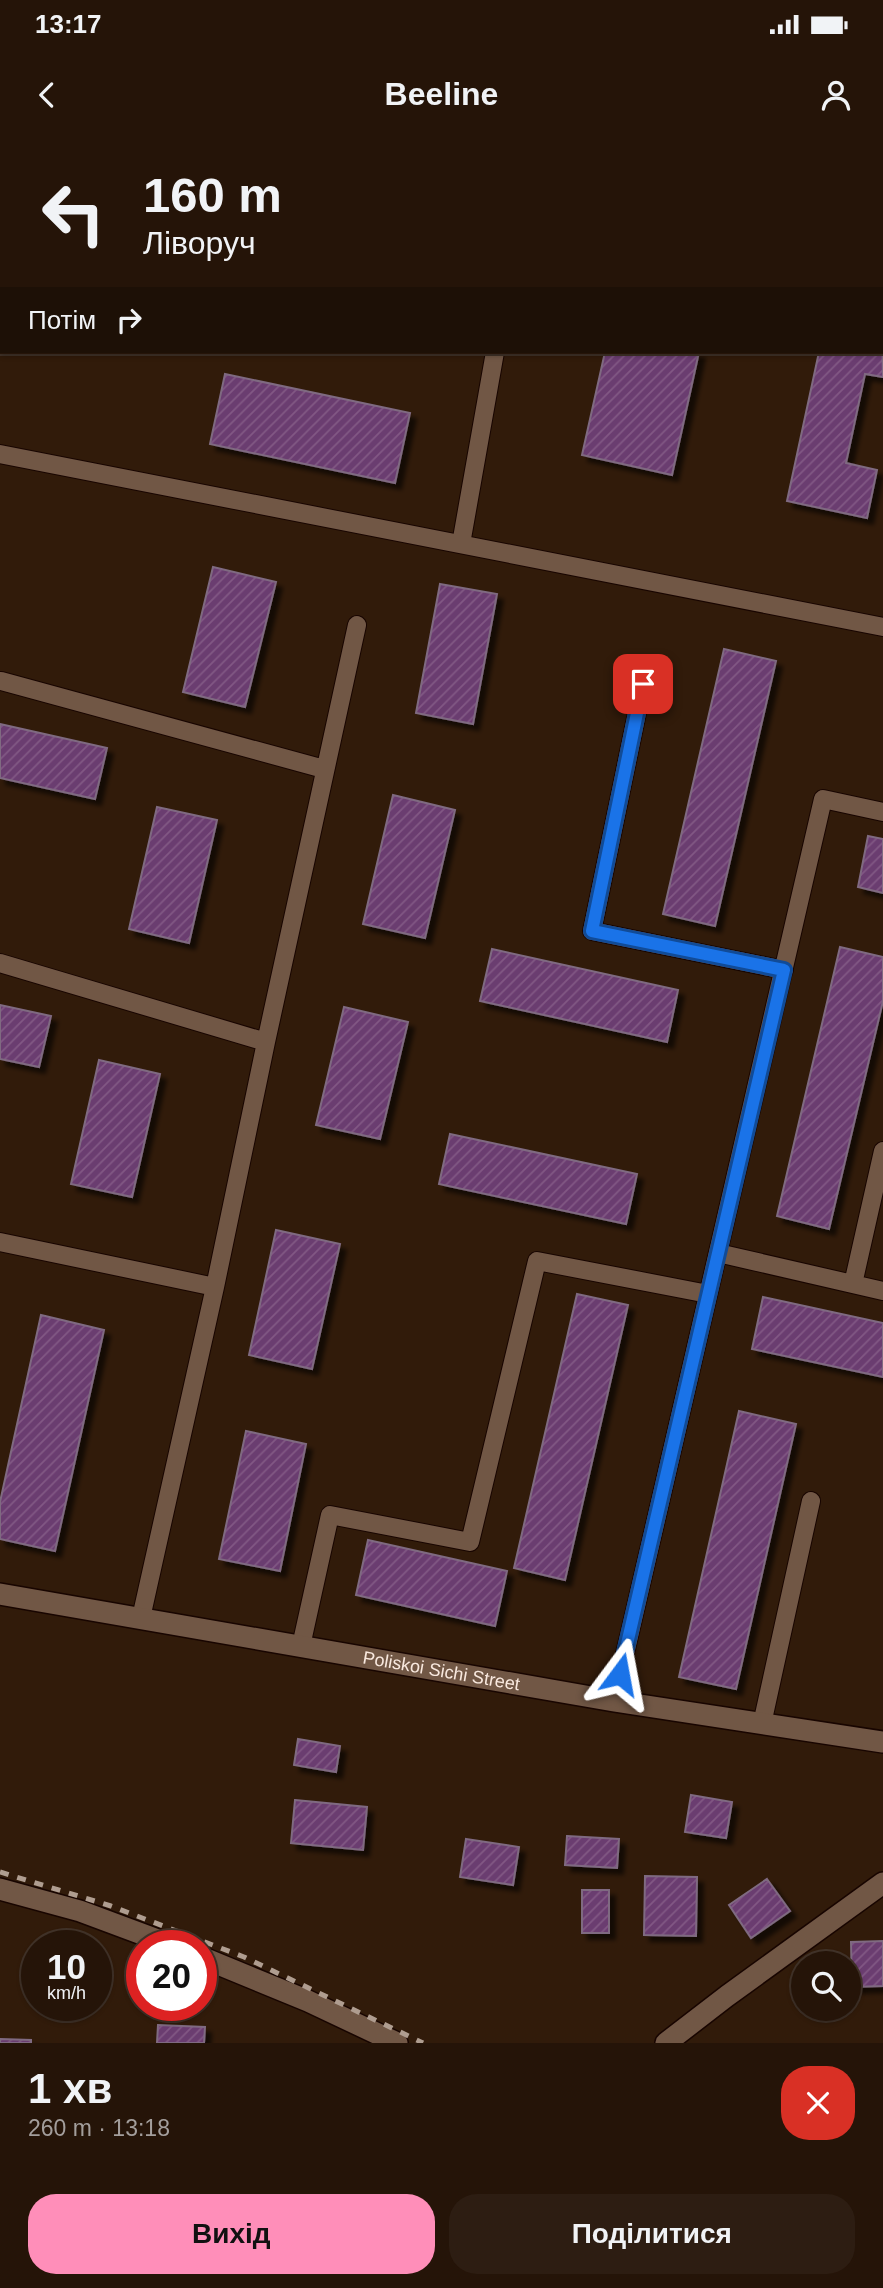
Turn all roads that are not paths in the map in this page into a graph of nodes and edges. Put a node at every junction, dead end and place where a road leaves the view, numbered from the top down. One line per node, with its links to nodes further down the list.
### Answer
1 (495, 354): 3 (lane)
2 (0, 454): 3 (lane)
3 (461, 544): 5 (lane)
4 (357, 625): 8 (lane)
5 (883, 627)
6 (1, 681): 8 (lane)
7 (643, 684): 11 (lane)
8 (324, 769): 12 (lane)
9 (883, 812): 11 (lane)
10 (0, 963): 12 (lane)
11 (784, 970): 15 (lane)
12 (265, 1042): 17 (lane)
13 (883, 1151): 16 (lane)
14 (0, 1242): 17 (lane)
15 (718, 1253): 16 (lane); 19 (lane)
16 (853, 1284): 18 (lane)
17 (215, 1287): 22 (lane)
18 (883, 1291)
19 (708, 1294): 23 (lane); 24 (lane)
20 (811, 1501): 25 (lane)
21 (0, 1594): 22 (street, Poliskoi Sichi Street)
22 (141, 1618): 23 (street, Poliskoi Sichi Street)
23 (300, 1646): 24 (street, Poliskoi Sichi Street)
24 (614, 1701): 25 (street, Poliskoi Sichi Street)
25 (762, 1724): 26 (street, Poliskoi Sichi Street)
26 (883, 1742)
27 (883, 1882): 32 (street)
28 (0, 1889): 29 (street)
29 (131, 1930)
30 (217, 1963): 31 (street)
31 (397, 2043)
32 (666, 2043)

